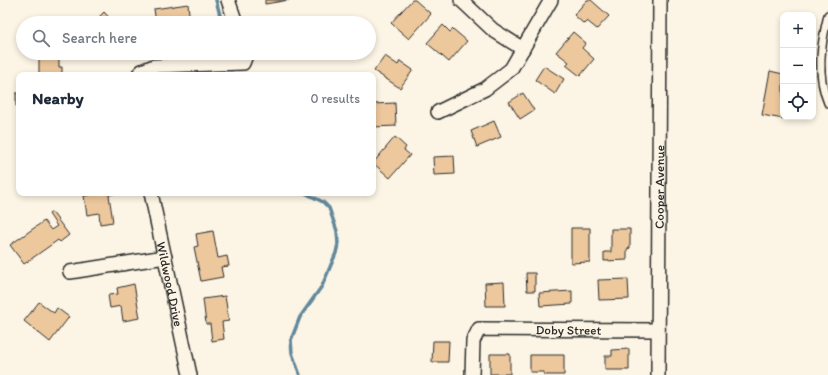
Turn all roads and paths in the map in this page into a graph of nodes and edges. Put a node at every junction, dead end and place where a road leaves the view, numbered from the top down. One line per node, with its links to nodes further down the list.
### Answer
1 (228, 0): 6 (street)
2 (461, 0): 7 (street)
3 (551, 0): 7 (street)
4 (660, 0): 15 (street, Cooper Avenue)
5 (828, 15): 10 (lane)
6 (234, 16)
7 (523, 49): 11 (street)
8 (244, 60): 9 (street)
9 (141, 72)
10 (828, 103)
11 (438, 112)
12 (152, 196): 13 (street, Wildwood Drive)
13 (165, 258): 14 (street); 16 (street, Wildwood Drive)
14 (70, 272)
15 (658, 330): 17 (street, Doby Street); 18 (street, Cooper Avenue)
16 (190, 375)
17 (472, 375)
18 (658, 375)

